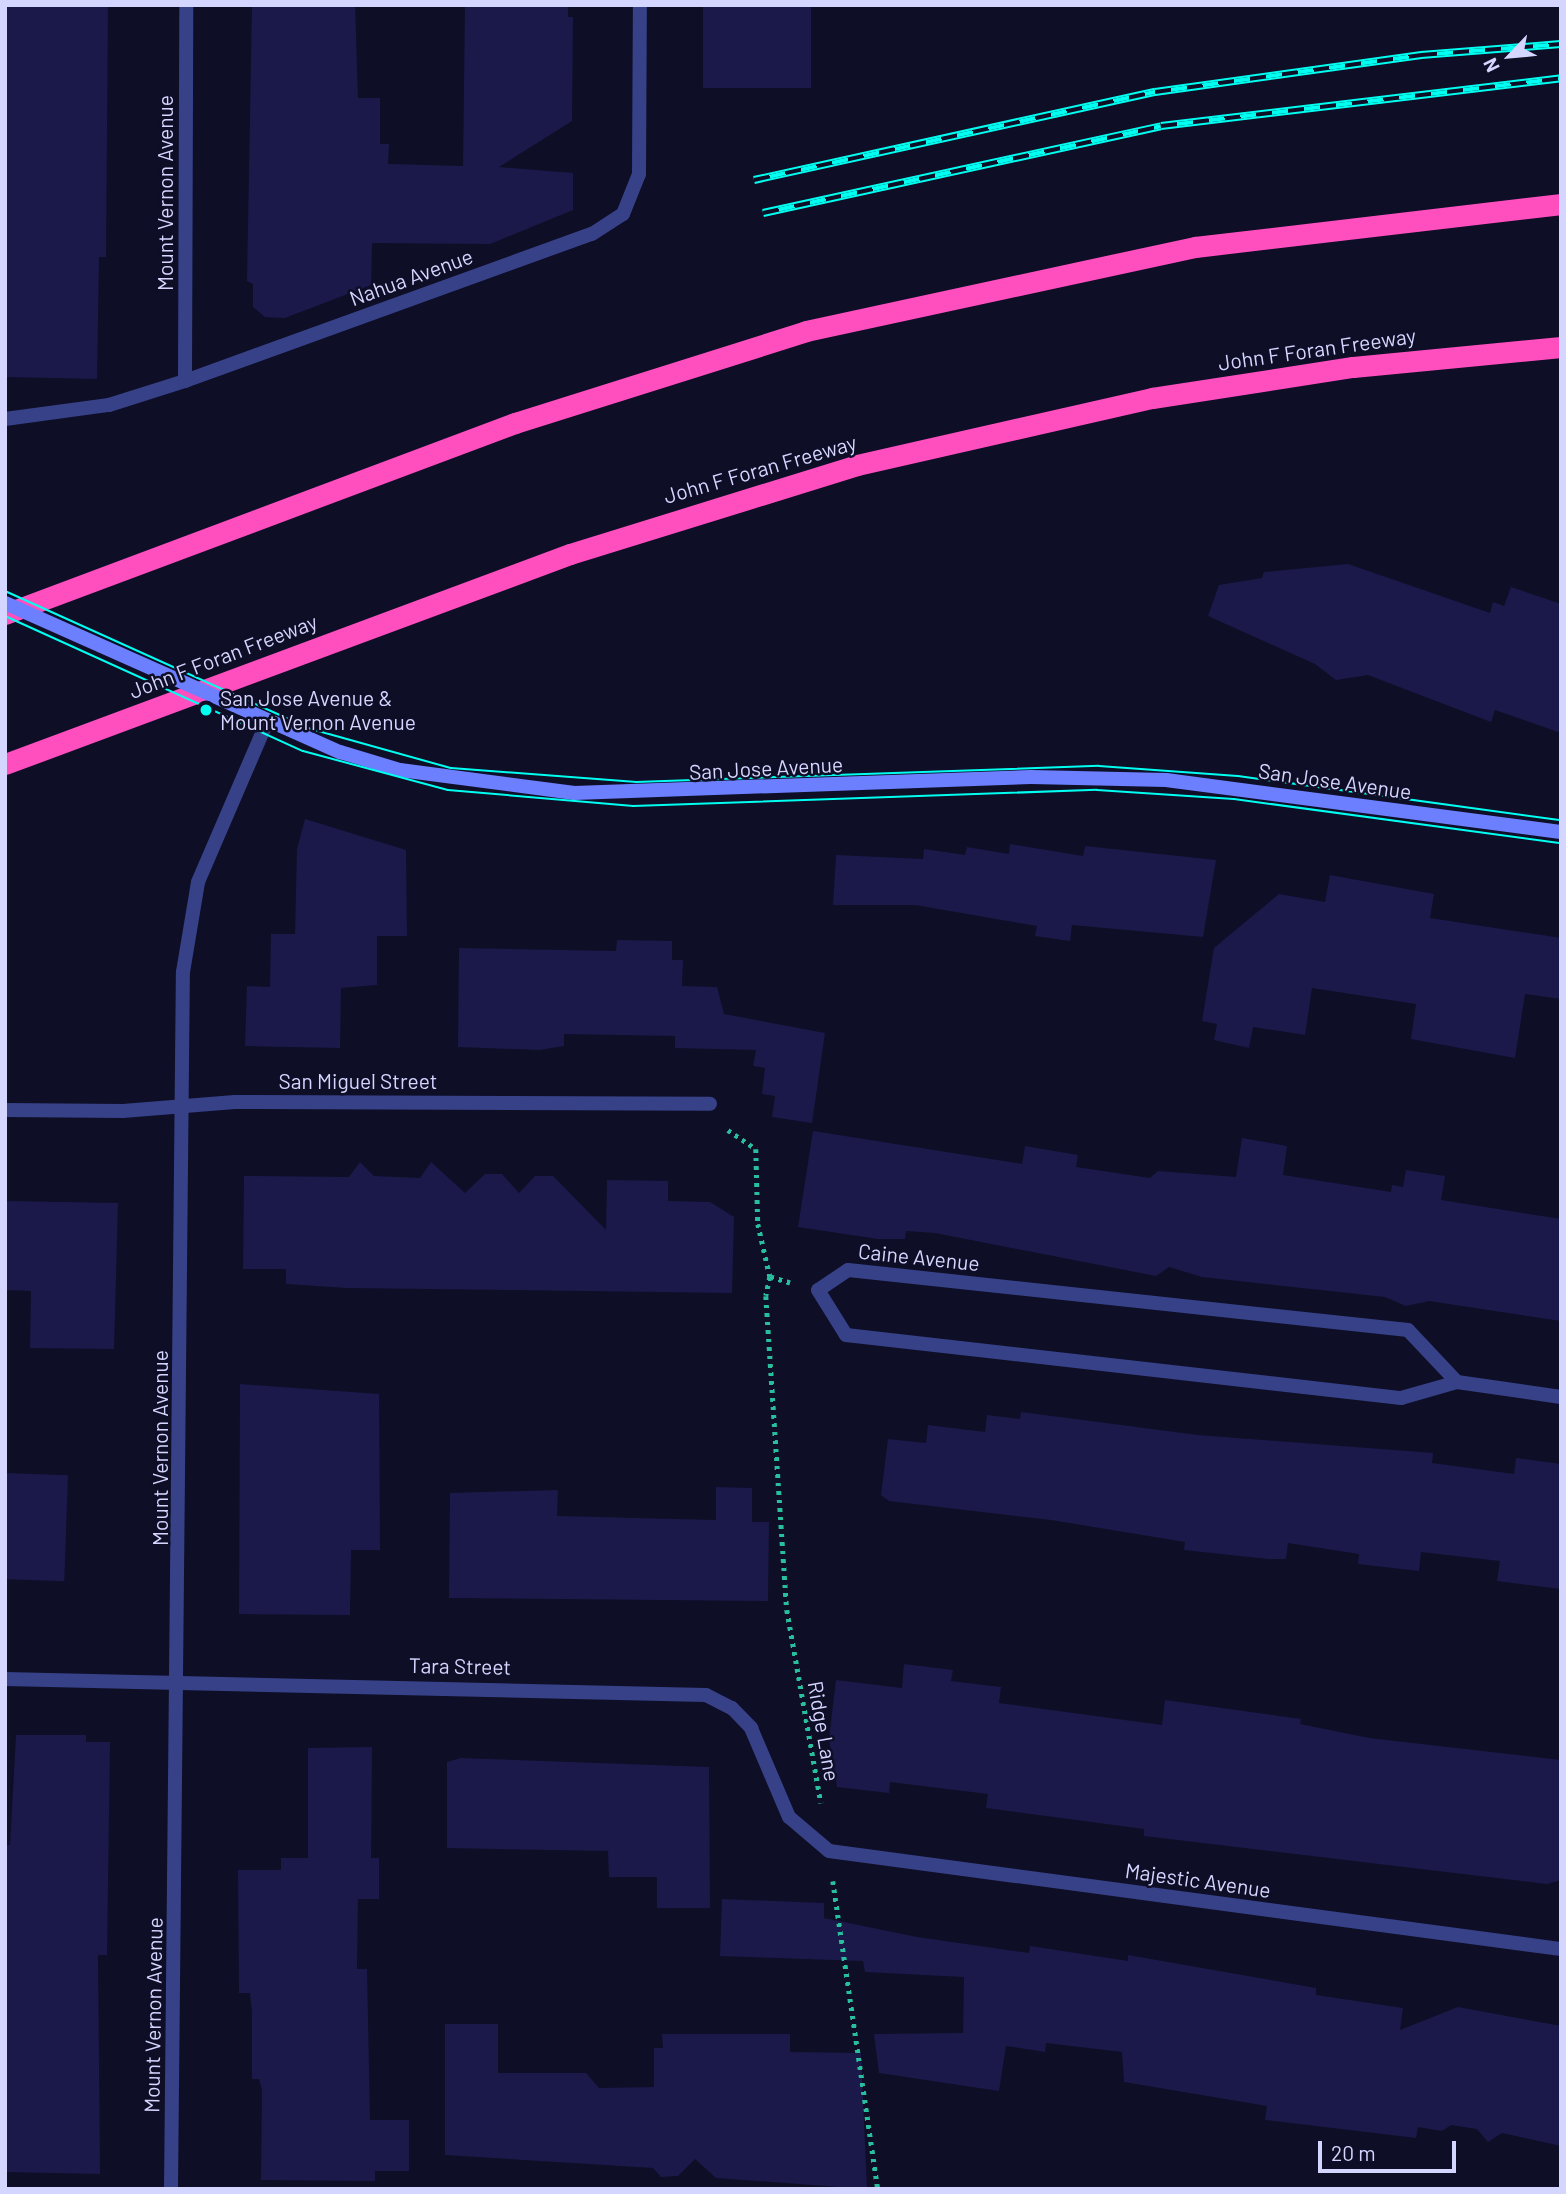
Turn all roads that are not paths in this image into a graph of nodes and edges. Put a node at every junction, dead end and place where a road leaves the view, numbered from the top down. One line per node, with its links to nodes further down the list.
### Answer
1 (186, 5): 5 (street, Mount Vernon Avenue)
2 (640, 5): 5 (street, Nahua Avenue)
3 (1561, 204): 8 (highway)
4 (1561, 347): 10 (highway, John F Foran Freeway)
5 (185, 381): 6 (street, Nahua Avenue)
6 (5, 419)
7 (5, 603): 9 (main road, San Jose Avenue, bridge)
8 (5, 614)
9 (266, 724): 11 (main road, San Jose Avenue, bridge); 12 (street, Mount Vernon Avenue)
10 (5, 764)
11 (1561, 832)
12 (184, 1104): 13 (street, San Miguel Street); 14 (street, San Miguel Street); 18 (street, Mount Vernon Avenue)
13 (710, 1104)
14 (5, 1110)
15 (1457, 1382): 15 (street, Caine Avenue); 16 (street)
16 (1561, 1397)
17 (5, 1679): 18 (street, Tara Street)
18 (180, 1682): 19 (street, Tara Street); 21 (street, Mount Vernon Avenue)
19 (829, 1851): 20 (street, Majestic Avenue)
20 (1561, 1950)
21 (171, 2189)

